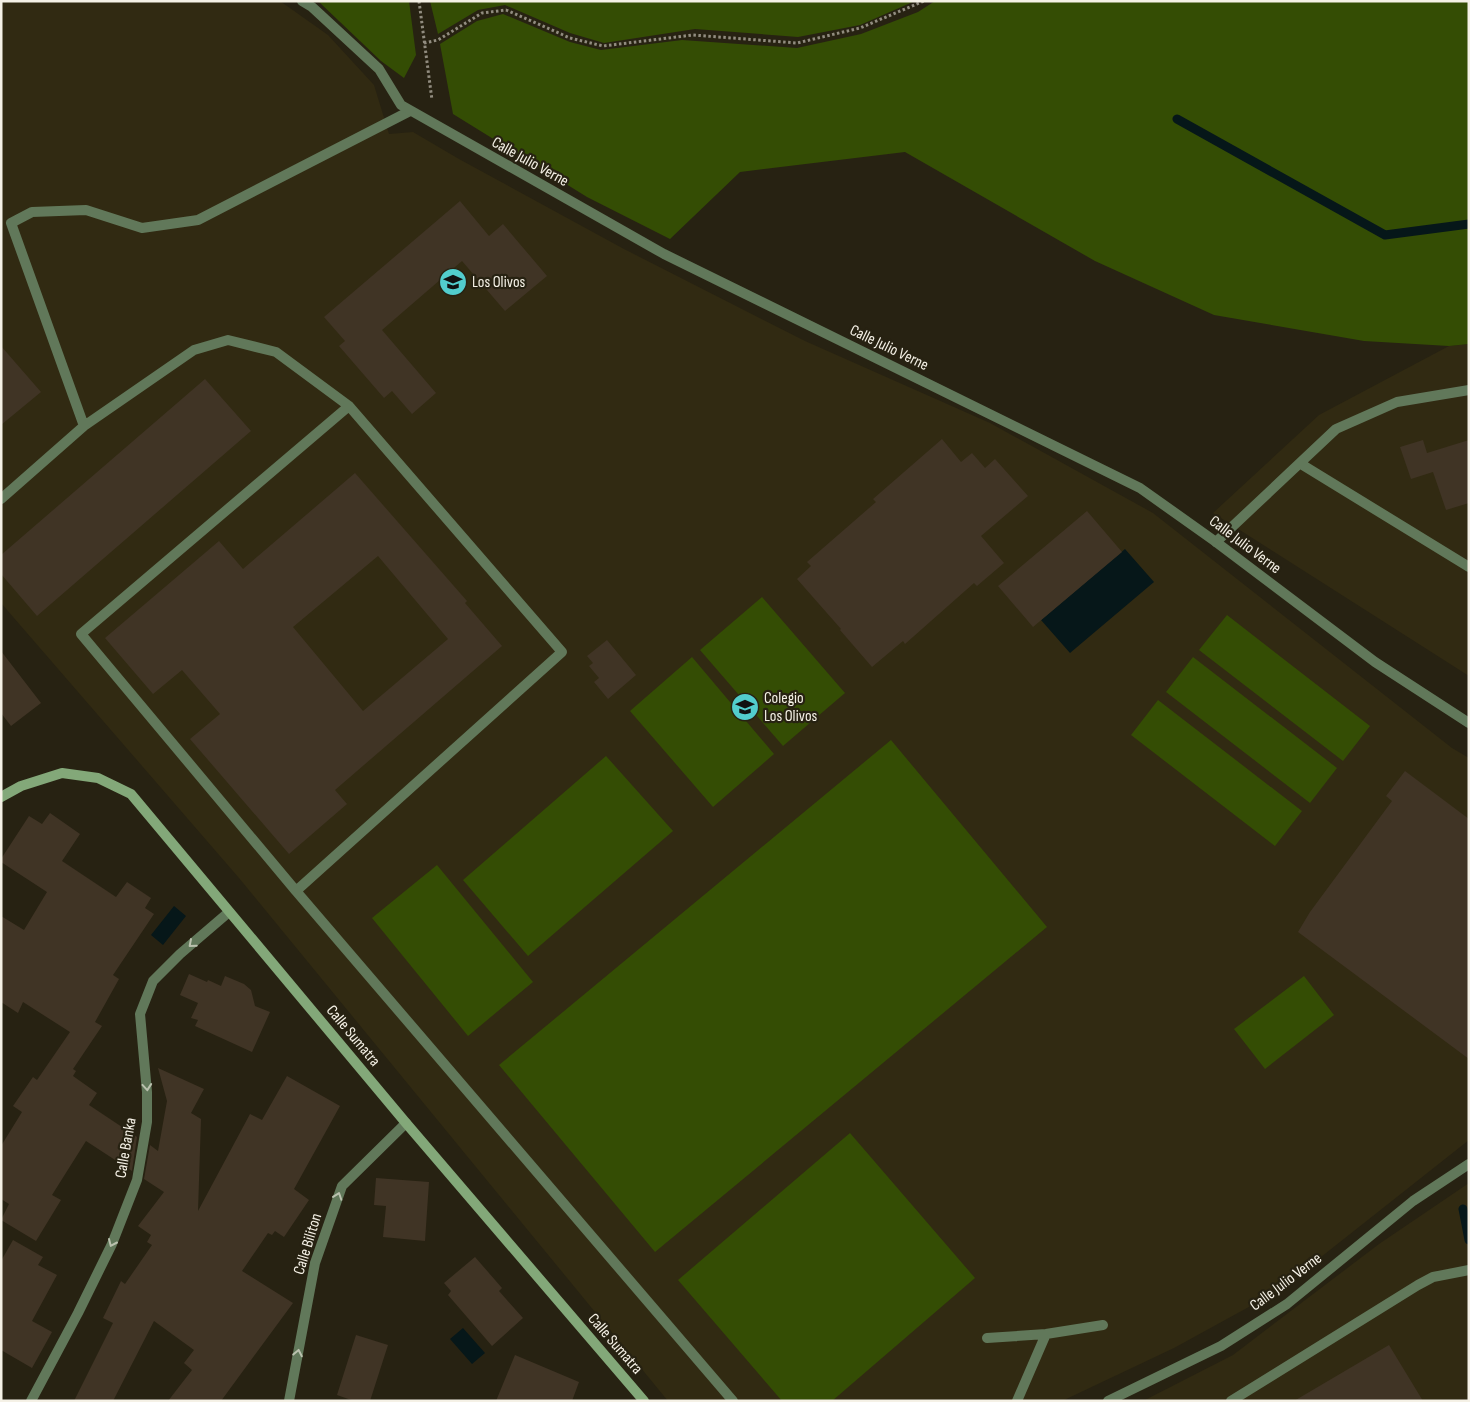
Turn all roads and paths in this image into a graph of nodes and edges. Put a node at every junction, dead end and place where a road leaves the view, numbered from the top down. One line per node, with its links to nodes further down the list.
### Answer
1 (302, 1): 5 (street, Calle Julio Verne)
2 (419, 1): 4 (path)
3 (924, 1): 4 (path)
4 (424, 43): 6 (path)
5 (410, 110): 6 (street, Calle Julio Verne); 9 (street)
6 (435, 126): 12 (street, Calle Julio Verne)
7 (1469, 390): 10 (street)
8 (349, 406): 9 (street); 16 (street); 16 (street)
9 (84, 426): 11 (street)
10 (1301, 464): 12 (street); 13 (street)
11 (1, 499)
12 (1216, 542): 14 (street, Calle Julio Verne)
13 (1469, 568)
14 (1469, 723)
15 (1, 797): 17 (street, Calle Sumatra)
16 (296, 890): 27 (street)
17 (229, 912): 18 (street, Calle Sumatra); 24 (street, Calle Banka, one-way to 24)
18 (406, 1123): 25 (street, Calle Biliton, one-way to 18); 26 (street, Calle Sumatra)
19 (1469, 1164): 29 (street, Calle Julio Verne)
20 (1469, 1270): 30 (street)
21 (1103, 1325): 22 (street)
22 (1046, 1334): 23 (street); 28 (street)
23 (987, 1338)
24 (31, 1401)
25 (289, 1401)
26 (644, 1401)
27 (733, 1401)
28 (1017, 1401)
29 (1108, 1401)
30 (1232, 1401)

